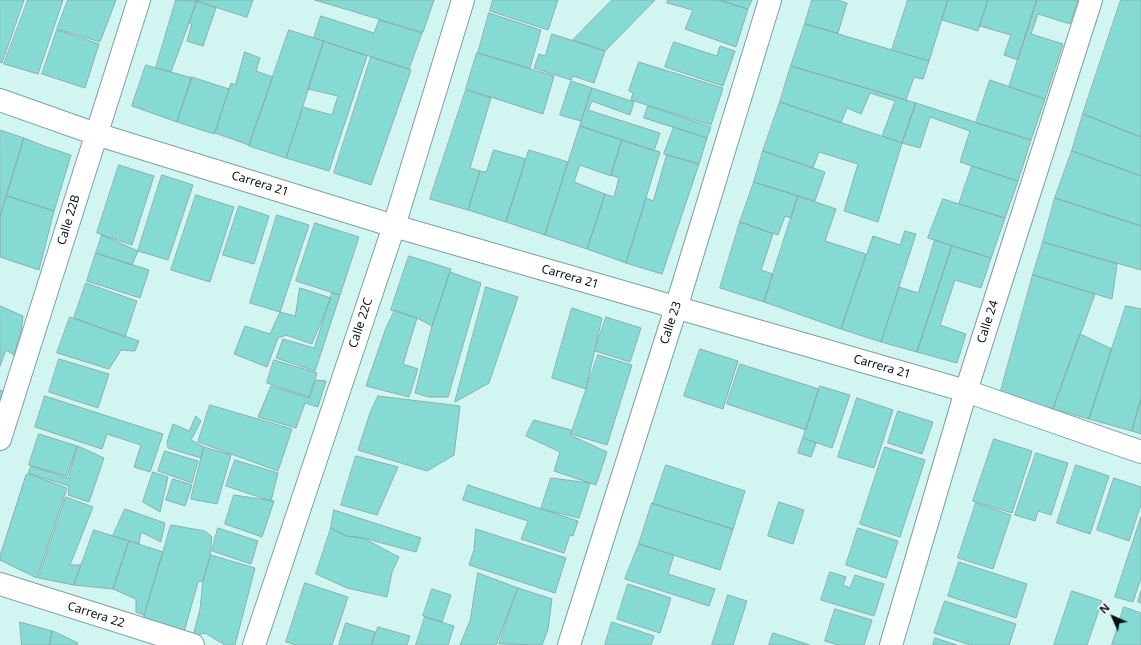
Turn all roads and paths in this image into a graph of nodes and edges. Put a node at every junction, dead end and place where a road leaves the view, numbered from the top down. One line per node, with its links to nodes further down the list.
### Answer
1 (139, 0): 6 (street, Calle 22B)
2 (463, 0): 7 (street, Calle 22C)
3 (770, 0): 8 (street, Calle 23)
4 (1091, 0): 9 (street, Calle 24)
5 (0, 100): 6 (street, Carrera 21)
6 (96, 134): 7 (street, Carrera 21); 10 (street, Calle 22B)
7 (394, 226): 8 (street, Carrera 21); 14 (street, Calle 22C)
8 (676, 308): 9 (street, Carrera 21); 15 (street, Calle 23)
9 (966, 392): 11 (street, Carrera 21); 16 (street, Calle 24)
10 (0, 439)
11 (1141, 452)
12 (0, 584): 13 (street, Carrera 22)
13 (193, 645)
14 (254, 645)
15 (568, 645)
16 (891, 645)

